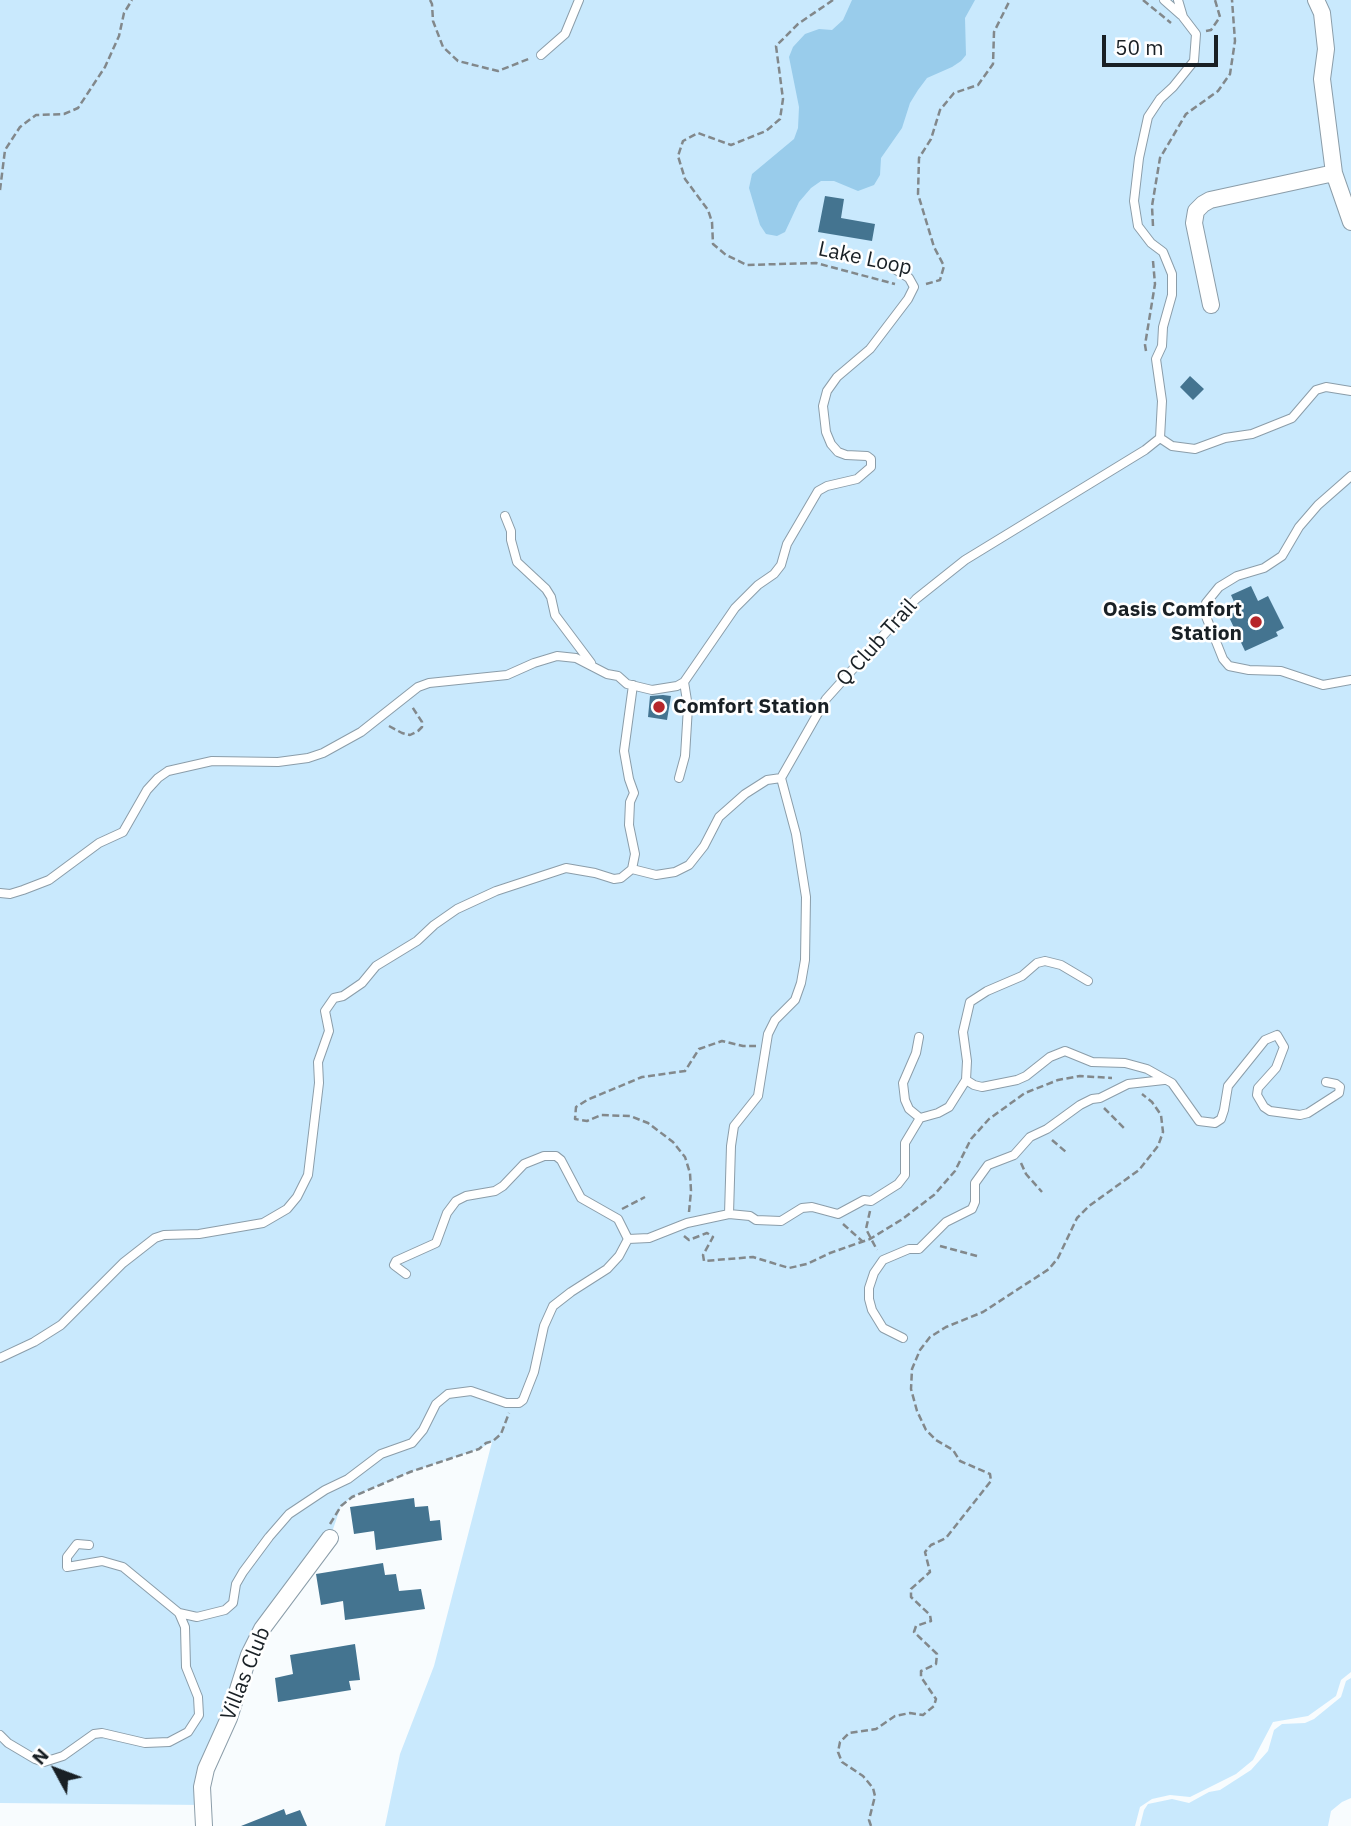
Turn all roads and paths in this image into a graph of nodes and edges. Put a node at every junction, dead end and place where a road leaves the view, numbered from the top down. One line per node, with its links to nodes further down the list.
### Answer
1 (132, 0): 13 (path)
2 (430, 0): 11 (path)
3 (579, 0): 11 (lane)
4 (833, 0): 17 (path, Lake Loop)
5 (1010, 0): 17 (path, Lake Loop)
6 (1164, 0): 10 (lane)
7 (1178, 0): 10 (lane)
8 (1232, 0): 15 (path)
9 (1316, 0): 12 (street)
10 (1183, 17): 15 (lane)
11 (541, 55)
12 (1334, 173): 14 (street); 18 (street)
13 (0, 190)
14 (1351, 222)
15 (1151, 243): 19 (path); 19 (lane)
16 (882, 261): 17 (lane)
17 (914, 287): 26 (lane)
18 (1211, 305)
19 (1156, 359): 21 (lane)
20 (1351, 391): 21 (lane)
21 (1160, 438): 31 (lane, Q Club Trail)
22 (1351, 476): 25 (lane)
23 (505, 516): 24 (lane)
24 (593, 666): 27 (lane); 28 (lane)
25 (1351, 680)
26 (684, 682): 27 (lane); 30 (lane)
27 (633, 685): 32 (lane)
28 (406, 696): 29 (lane); 29 (path)
29 (369, 727): 33 (lane)
30 (679, 778)
31 (780, 778): 32 (lane); 50 (lane)
32 (632, 869): 58 (lane)
33 (0, 893)
34 (1088, 981): 36 (lane)
35 (919, 1037): 40 (lane)
36 (966, 1080): 37 (lane); 40 (lane)
37 (1164, 1080): 38 (lane); 39 (lane)
38 (1325, 1082)
39 (1100, 1098): 41 (path); 42 (lane)
40 (920, 1118): 47 (lane)
41 (1126, 1130)
42 (1042, 1131): 43 (path); 44 (lane)
43 (1066, 1152)
44 (1014, 1155): 45 (path); 53 (lane)
45 (1042, 1192)
46 (645, 1197): 48 (path)
47 (871, 1201): 49 (lane); 55 (path)
48 (605, 1210): 51 (lane); 56 (lane)
49 (831, 1213): 50 (lane); 52 (path)
50 (730, 1214): 51 (lane)
51 (628, 1239): 59 (lane)
52 (862, 1241)
53 (926, 1242): 54 (path); 55 (lane)
54 (977, 1256)
55 (883, 1260): 57 (lane)
56 (406, 1274)
57 (903, 1338)
58 (0, 1358)
59 (513, 1404): 60 (path); 62 (lane)
60 (330, 1538): 64 (street, Villas Club)
61 (89, 1545): 62 (lane)
62 (179, 1613): 63 (lane)
63 (0, 1735)
64 (204, 1826)

